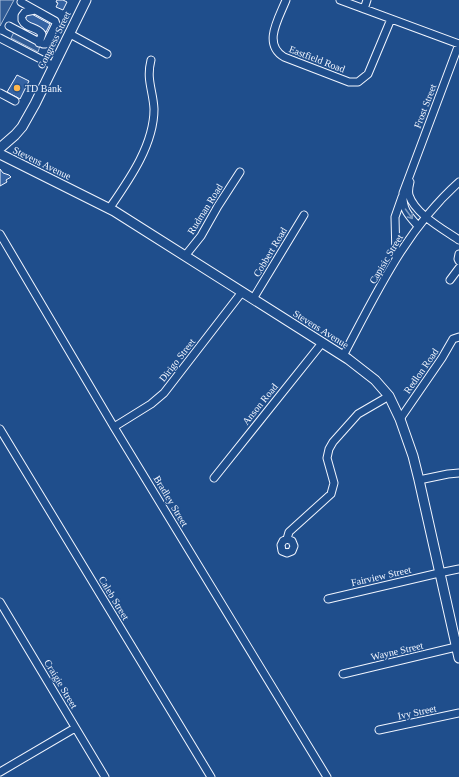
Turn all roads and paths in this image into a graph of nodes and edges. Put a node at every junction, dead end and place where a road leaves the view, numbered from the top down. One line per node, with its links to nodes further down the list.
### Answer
1 (86, 0): 10 (main road, Congress Street)
2 (286, 0): 8 (street, Eastfield Road)
3 (340, 0): 6 (street)
4 (367, 0): 6 (street)
5 (21, 2): 7 (street)
6 (364, 9): 8 (street)
7 (35, 10): 12 (street); 12 (street)
8 (391, 19): 13 (street)
9 (8, 26): 12 (street)
10 (70, 34): 14 (street); 16 (main road, Congress Street)
11 (0, 38): 16 (street)
12 (39, 43)
13 (459, 44): 22 (street, Frost Street)
14 (107, 54)
15 (151, 60): 25 (street)
16 (54, 66): 19 (main road, Congress Street)
17 (0, 93): 18 (street)
18 (15, 101)
19 (0, 148)
20 (0, 154): 25 (main road, Stevens Avenue)
21 (240, 172): 32 (street, Rudman Road)
22 (410, 174): 24 (street, Frost Street); 27 (street, Frost Street)
23 (459, 182): 27 (street, Capisic Street)
24 (403, 193): 28 (street, one-way to 28); 33 (street, Frost Street)
25 (109, 209): 32 (main road, Stevens Avenue)
26 (304, 215): 38 (street, Cobbert Road)
27 (425, 216): 28 (street, Capisic Street); 30 (street, Frost Street)
28 (418, 226): 33 (street, Capisic Street)
29 (0, 234): 44 (street, Bradley Street)
30 (459, 240)
31 (459, 254): 34 (street)
32 (185, 256): 37 (main road, Stevens Avenue)
33 (396, 257): 41 (street, Capisic Street)
34 (459, 262)
35 (459, 268): 36 (street)
36 (450, 280)
37 (242, 292): 38 (main road, Stevens Avenue); 44 (street, Dirigo Street)
38 (253, 299): 40 (main road, Stevens Avenue)
39 (459, 336): 43 (street, Redlon Road)
40 (322, 343): 41 (main road, Stevens Avenue); 47 (street, Anson Road)
41 (343, 356): 42 (main road, Stevens Avenue)
42 (388, 396): 43 (main road, Stevens Avenue); 49 (street)
43 (400, 419): 48 (main road, Stevens Avenue)
44 (114, 427): 63 (street, Bradley Street)
45 (0, 429): 62 (street, Caleb Street)
46 (459, 473): 48 (street)
47 (214, 478)
48 (419, 480): 51 (main road, Stevens Avenue)
49 (287, 539)
50 (459, 569): 51 (street, Fairview Street)
51 (439, 573): 52 (street, Fairview Street); 54 (main road, Stevens Avenue)
52 (328, 599)
53 (0, 602): 58 (street, Craigie Street)
54 (456, 647): 55 (main road, Stevens Avenue); 56 (street, Wayne Street)
55 (459, 658)
56 (343, 674)
57 (459, 713): 59 (street, Ivy Street)
58 (75, 728): 60 (street); 61 (street, Craigie Street)
59 (379, 730)
60 (0, 772)
61 (105, 777)
62 (211, 777)
63 (327, 777)

